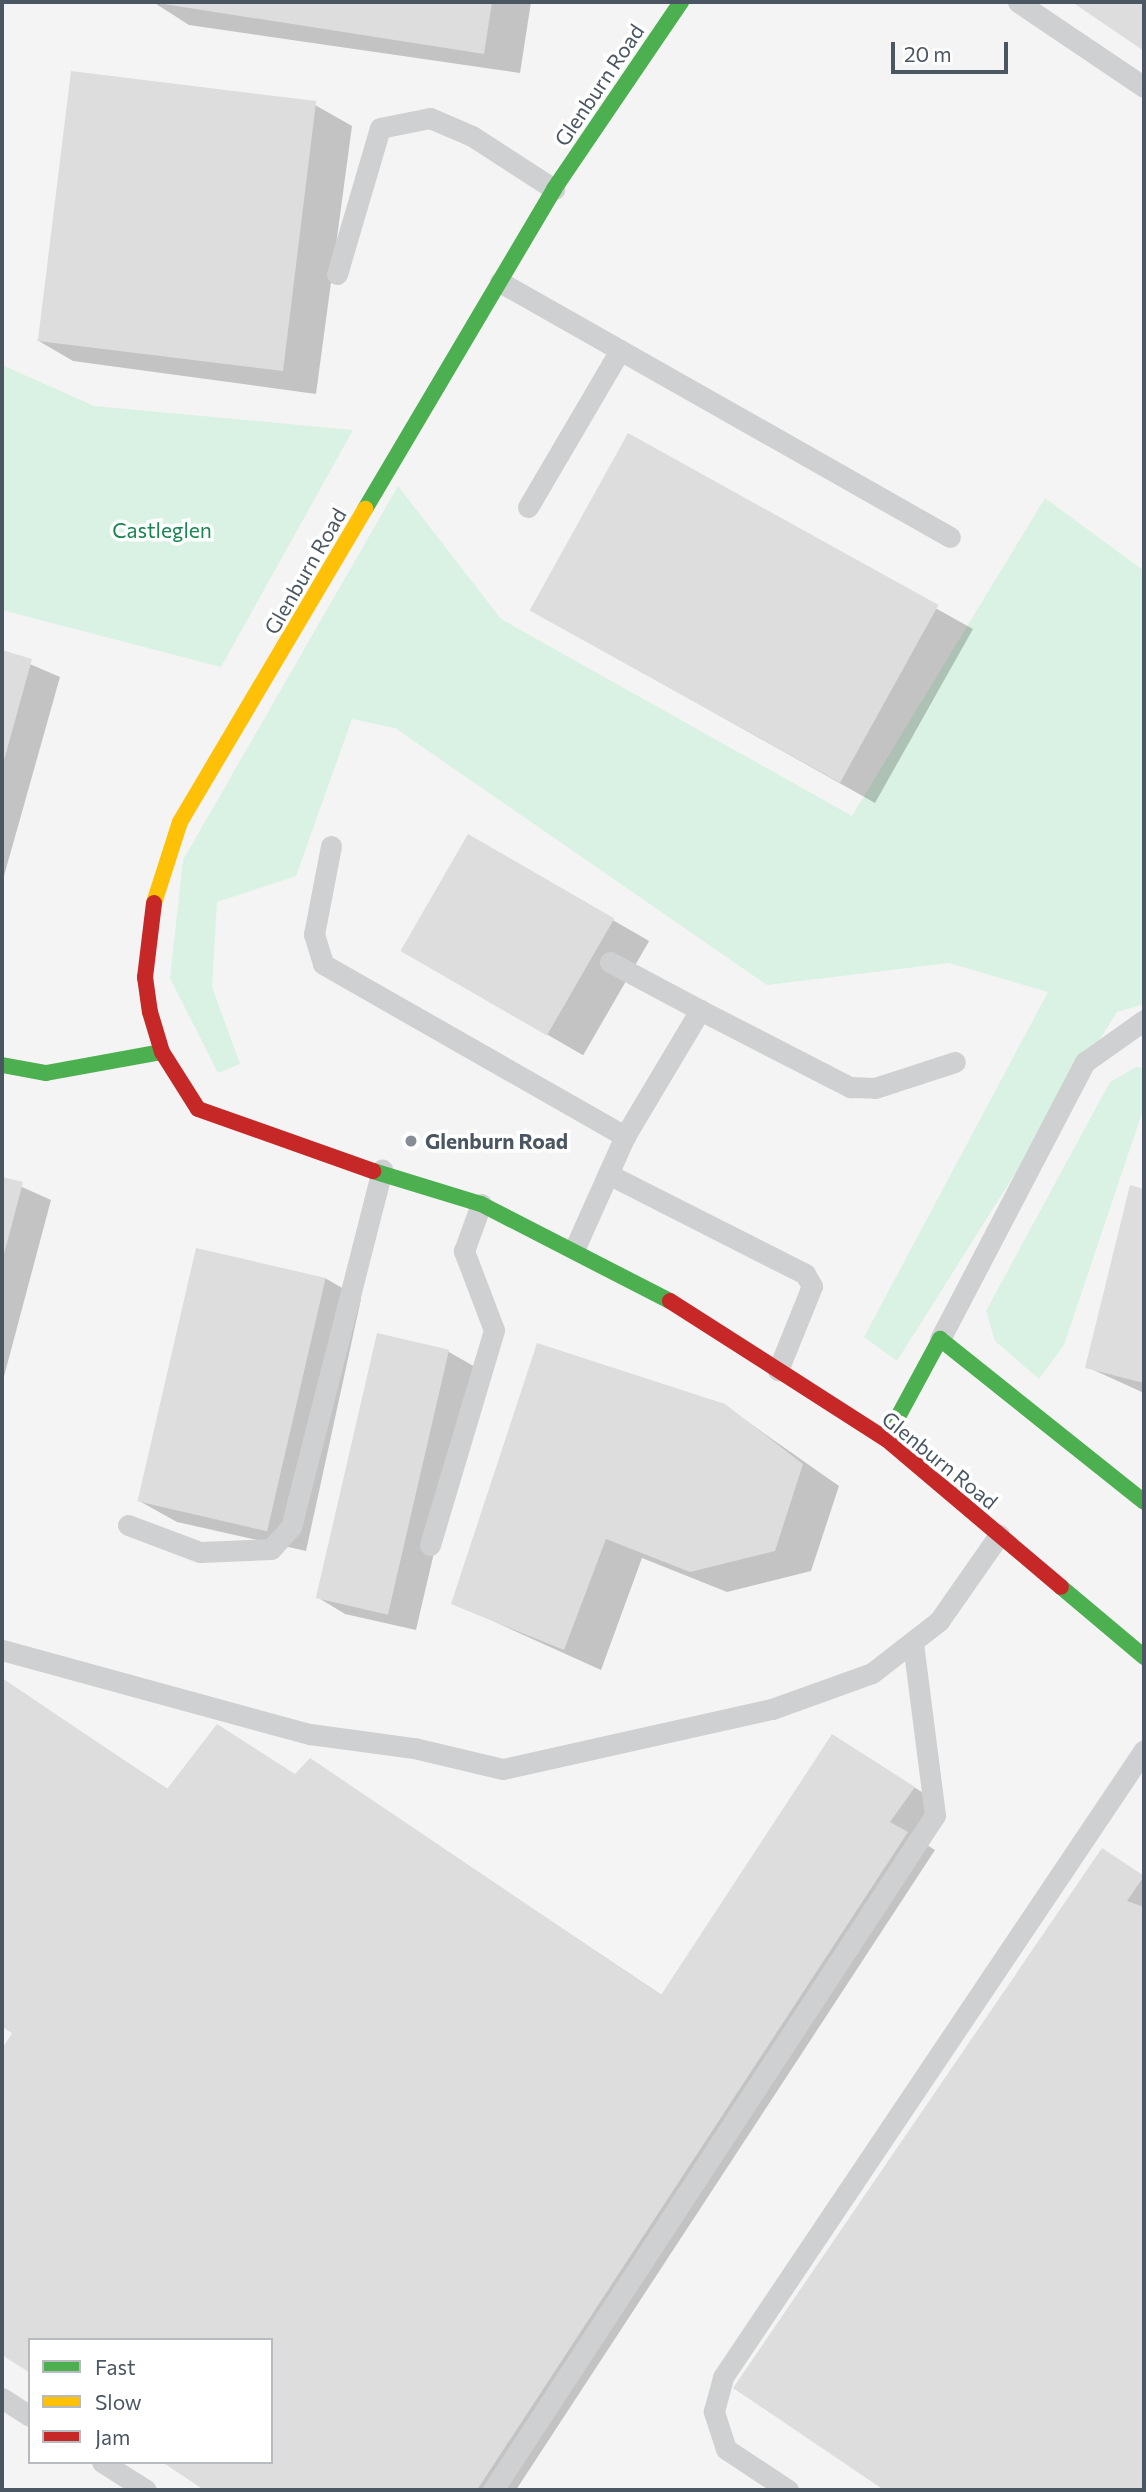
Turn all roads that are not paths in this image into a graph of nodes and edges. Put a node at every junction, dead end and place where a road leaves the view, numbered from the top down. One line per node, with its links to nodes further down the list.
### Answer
1 (681, 2): 4 (street, Glenburn Road)
2 (1018, 2): 3 (lane)
3 (1144, 88)
4 (554, 189): 5 (lane); 6 (street, Glenburn Road)
5 (337, 274)
6 (500, 282): 7 (lane); 14 (street, Glenburn Road)
7 (620, 350): 8 (lane); 9 (lane)
8 (528, 507)
9 (950, 537)
10 (331, 846): 17 (lane)
11 (610, 962): 12 (lane)
12 (699, 1010): 15 (lane); 17 (lane)
13 (1144, 1020): 22 (lane)
14 (162, 1052): 16 (street); 18 (street, Glenburn Road)
15 (955, 1062)
16 (2, 1065)
17 (625, 1136): 19 (lane)
18 (382, 1169): 20 (street, Glenburn Road); 26 (lane)
19 (608, 1174): 21 (lane); 23 (lane)
20 (481, 1204): 21 (street, Glenburn Road); 28 (lane)
21 (575, 1248): 23 (street, Glenburn Road)
22 (940, 1339): 24 (street); 25 (street)
23 (778, 1370): 24 (street, Glenburn Road)
24 (886, 1439): 27 (street, Glenburn Road)
25 (1144, 1502)
26 (128, 1525)
27 (999, 1535): 29 (lane); 31 (street, Glenburn Road)
28 (430, 1545)
29 (913, 1644): 30 (lane); 37 (lane)
30 (2, 1650)
31 (1144, 1657)
32 (1144, 1750): 38 (lane)
33 (2, 2398): 34 (lane)
34 (28, 2415)
35 (105, 2464): 36 (lane)
36 (146, 2490)
37 (493, 2490)
38 (788, 2490)

